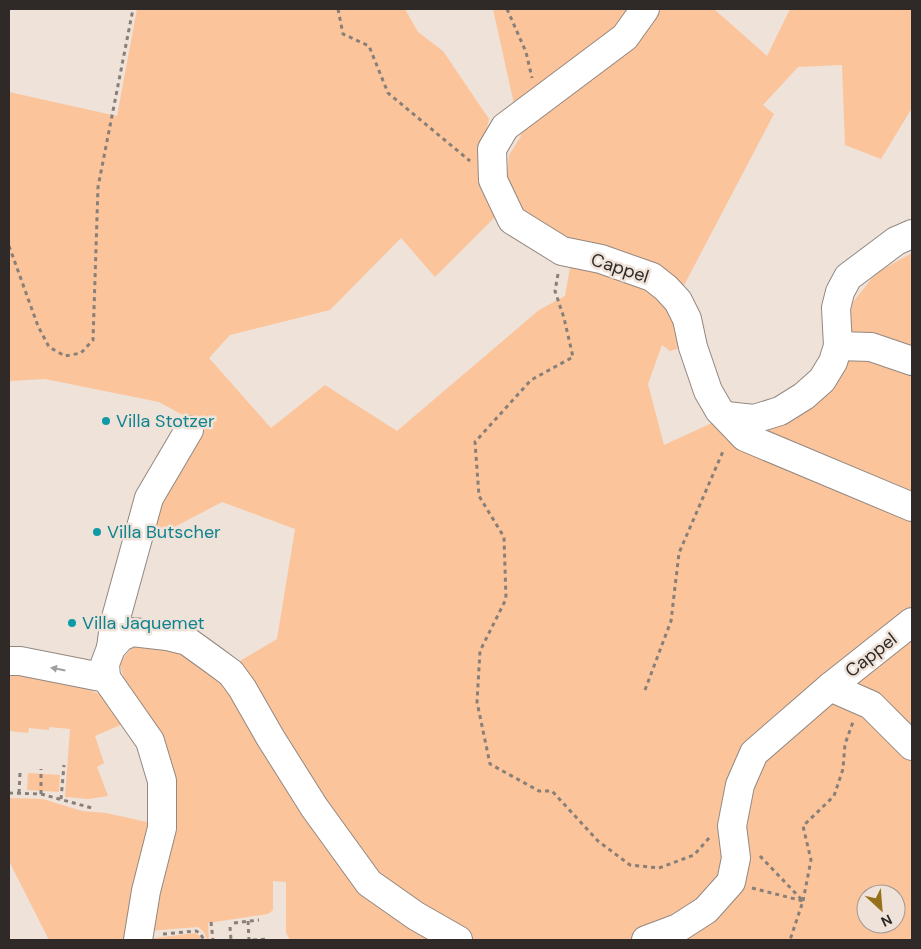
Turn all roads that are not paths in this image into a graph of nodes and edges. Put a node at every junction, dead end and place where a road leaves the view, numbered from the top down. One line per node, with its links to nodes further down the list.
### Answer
1 (645, 9): 5 (street, Cappel)
2 (912, 234): 3 (street)
3 (838, 346): 4 (street); 5 (street)
4 (912, 361)
5 (730, 421): 7 (street, Cappel)
6 (189, 430): 9 (street)
7 (912, 507)
8 (912, 622): 12 (street, Cappel)
9 (111, 648): 11 (street); 15 (street)
10 (9, 661): 11 (street, one-way to 10)
11 (106, 678): 14 (street)
12 (830, 688): 13 (street); 16 (street, Cappel)
13 (912, 746)
14 (147, 937)
15 (458, 940)
16 (646, 940)

